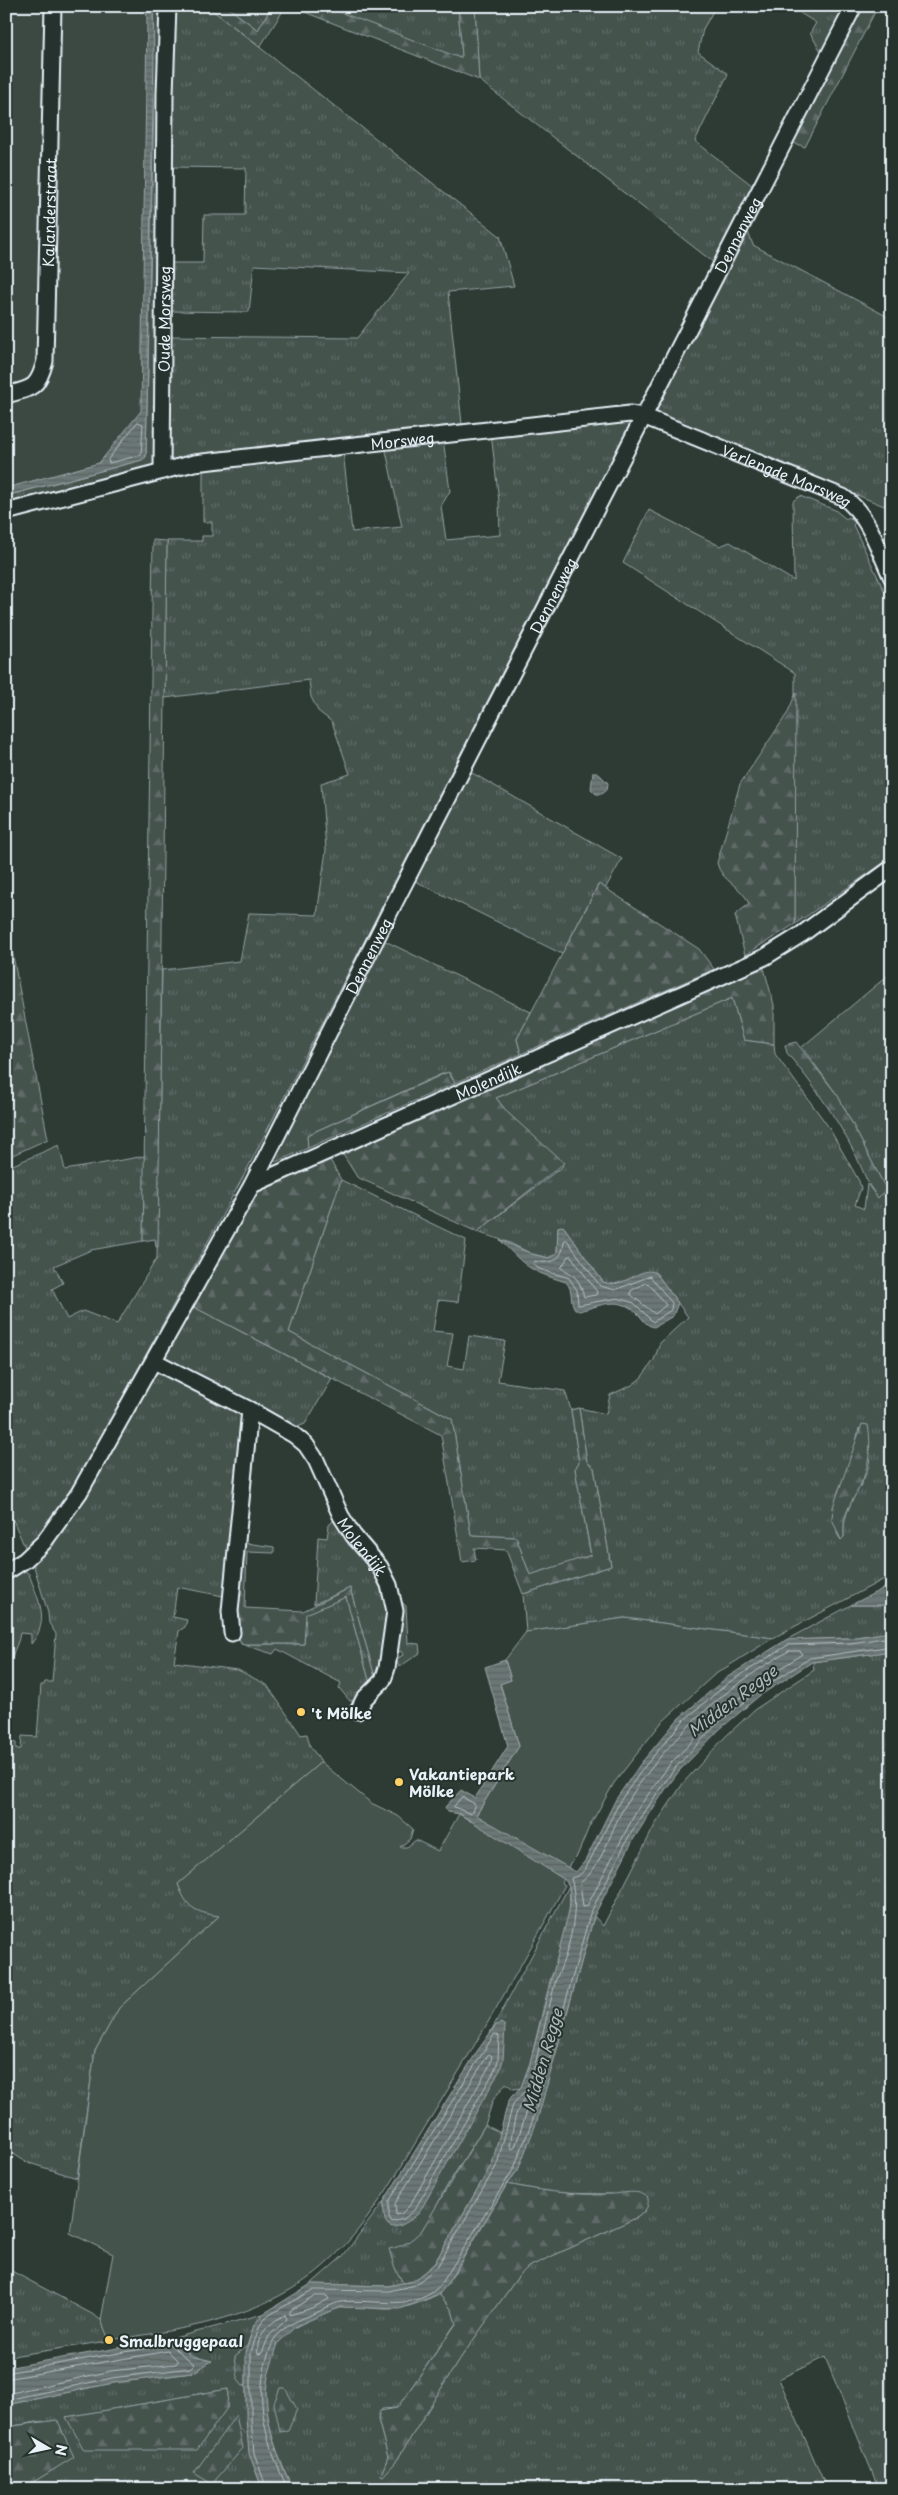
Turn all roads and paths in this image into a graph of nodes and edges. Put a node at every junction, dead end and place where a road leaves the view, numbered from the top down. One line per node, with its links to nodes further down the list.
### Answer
1 (53, 6): 4 (street, Kalanderstraat)
2 (168, 6): 6 (street, Oude Morsweg)
3 (854, 6): 5 (street, Dennenweg)
4 (6, 395)
5 (643, 416): 6 (street, Morsweg); 8 (street, Verlengde Morsweg); 10 (street, Dennenweg)
6 (162, 471): 7 (street)
7 (6, 512)
8 (892, 578)
9 (892, 868): 10 (street, Molendijk)
10 (252, 1184): 11 (street)
11 (154, 1361): 12 (street, Molendijk); 13 (street)
12 (250, 1410): 14 (street); 15 (street, Molendijk)
13 (6, 1572)
14 (232, 1633)
15 (358, 1711)

